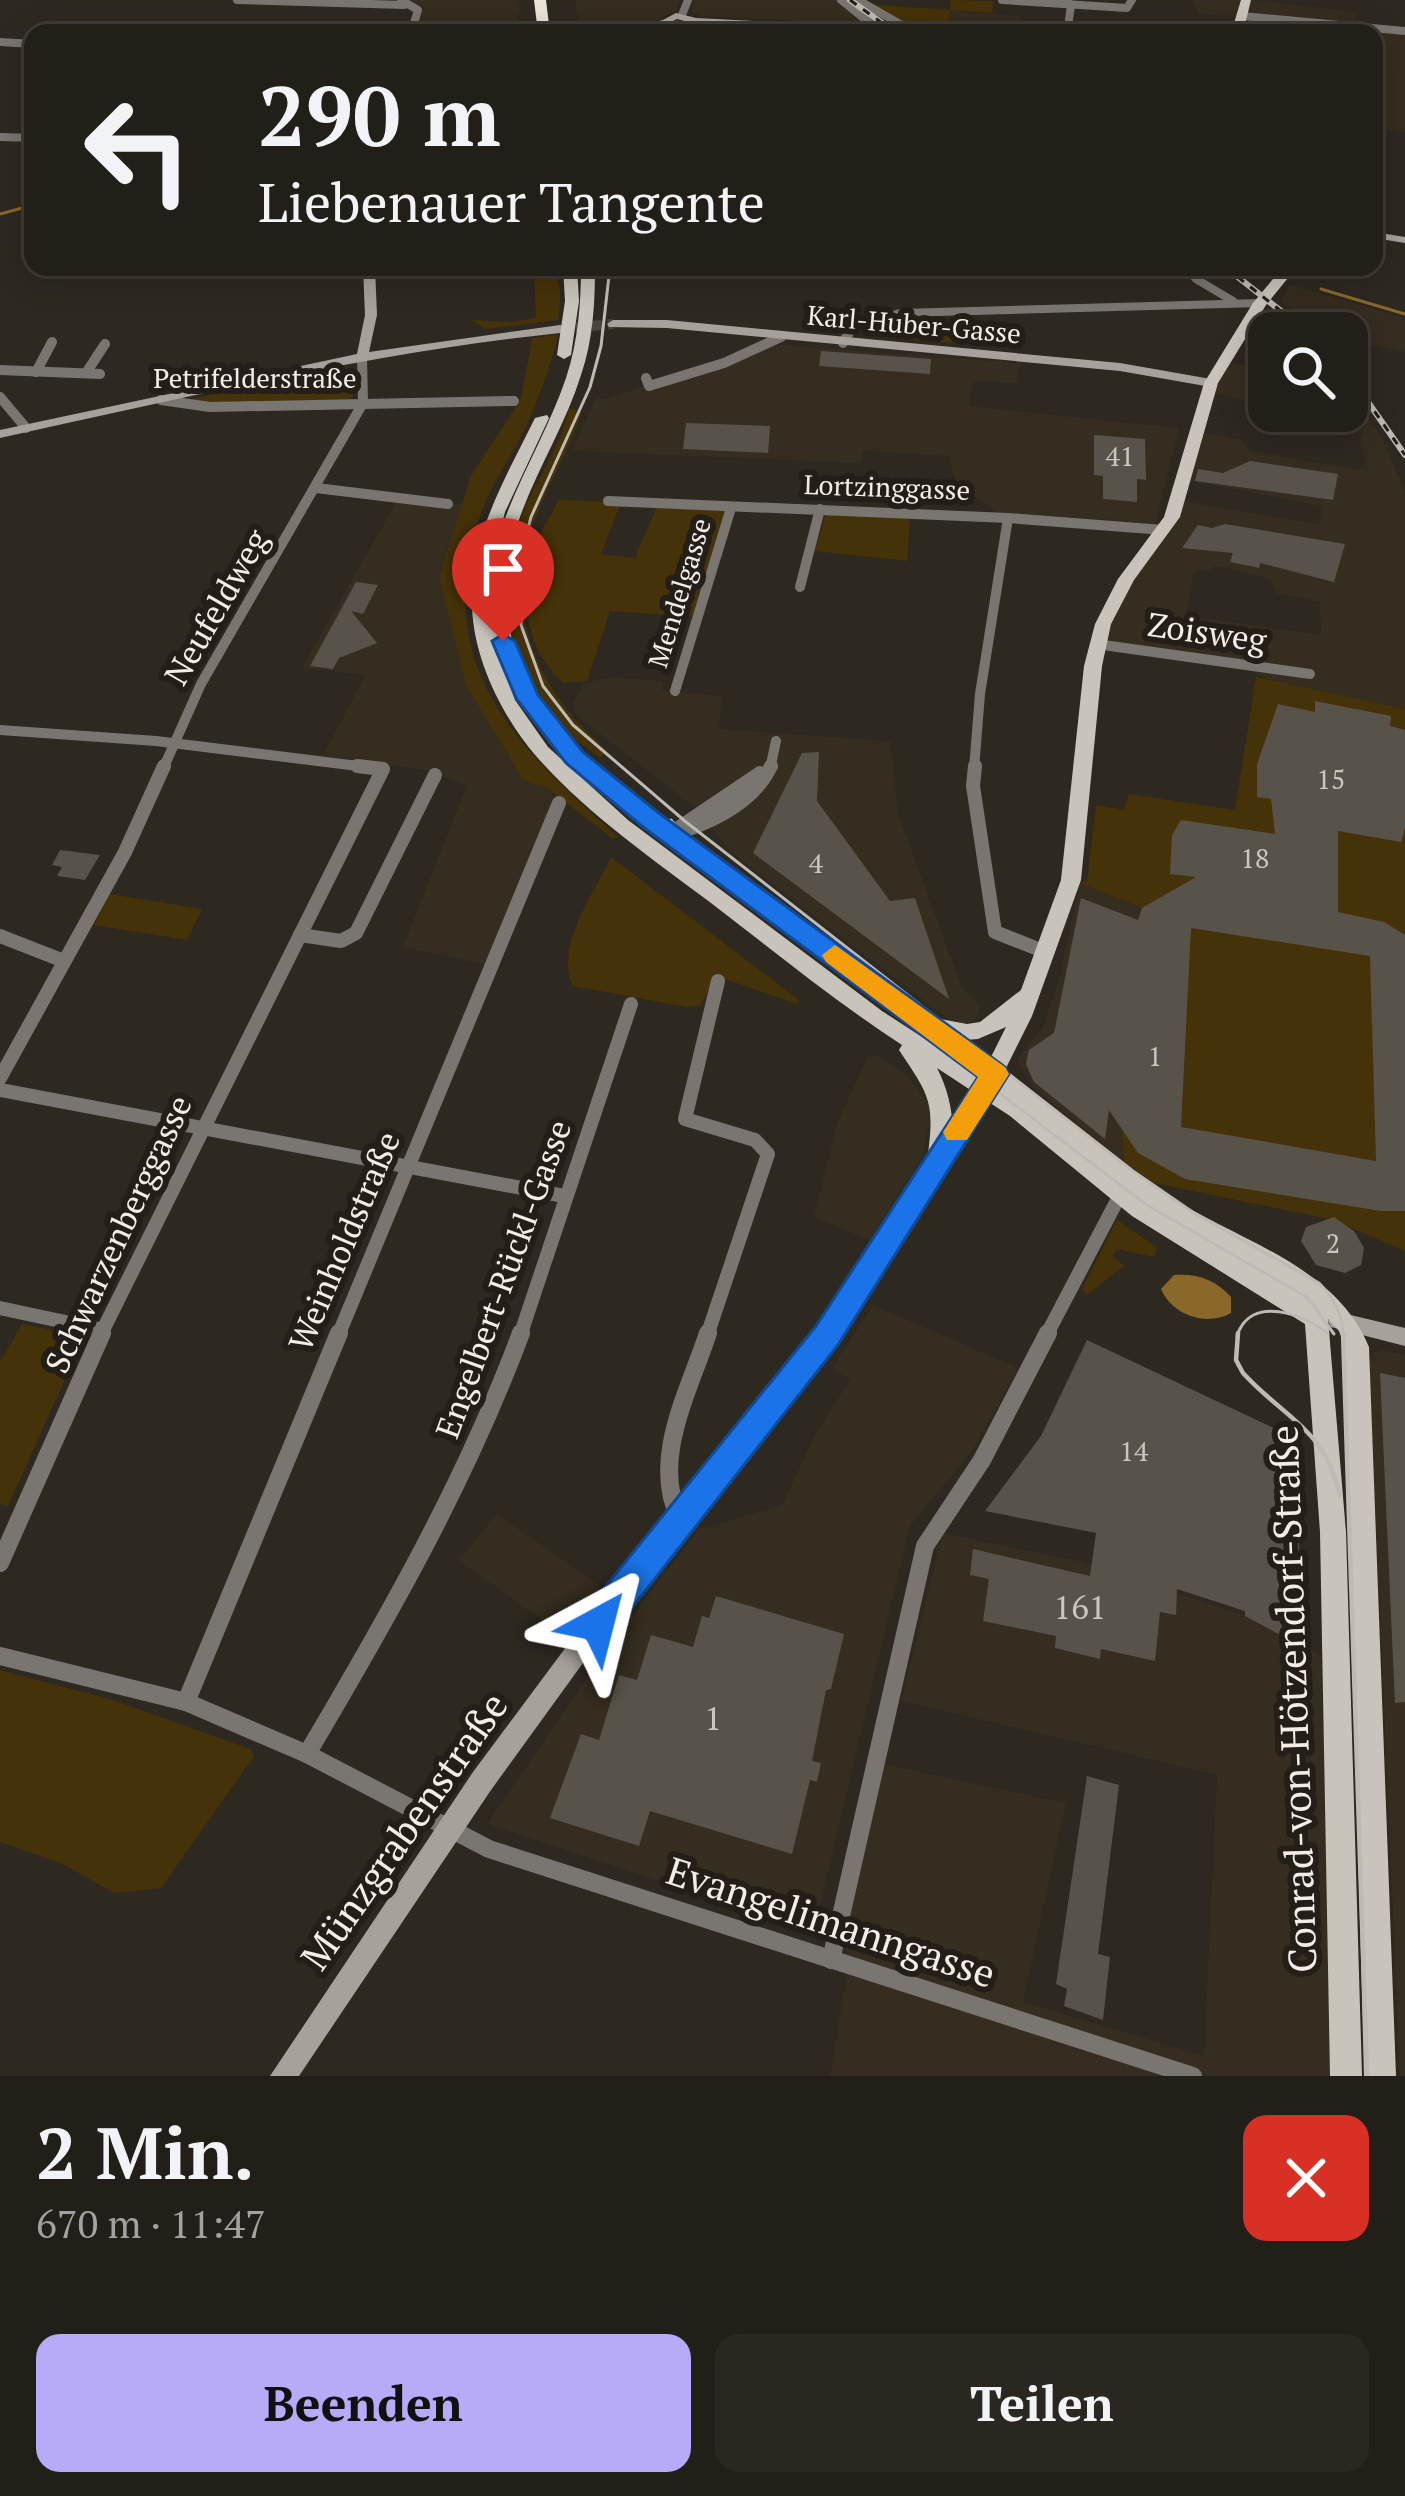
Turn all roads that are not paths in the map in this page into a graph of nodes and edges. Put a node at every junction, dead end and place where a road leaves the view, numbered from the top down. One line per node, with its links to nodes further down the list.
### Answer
1 (237, 0): 8 (street)
2 (688, 0): 13 (street)
3 (841, 0): 14 (street)
4 (858, 0): 15 (street)
5 (1002, 0): 9 (street)
6 (1132, 0): 9 (street)
7 (1246, 0): 10 (main road)
8 (403, 3): 11 (street)
9 (1068, 3)
10 (1242, 16): 16 (main road); 17 (street)
11 (414, 24)
12 (657, 24): 13 (main road)
13 (689, 24)
14 (871, 24)
15 (900, 24)
16 (1240, 24)
17 (1329, 24)
18 (369, 276): 32 (main road)
19 (571, 276): 26 (main road)
20 (586, 276): 26 (main road)
21 (1194, 276): 23 (street)
22 (1282, 276): 24 (main road)
23 (1233, 301): 24 (street); 30 (street)
24 (1260, 303): 38 (main road)
25 (613, 324): 27 (main road, Karl-Huber-Gasse)
26 (574, 327): 32 (main road); 61 (main road); 62 (main road)
27 (782, 337): 30 (main road, Karl-Huber-Gasse); 37 (street)
28 (52, 342): 34 (street)
29 (104, 344): 35 (street)
30 (843, 344): 38 (main road, Karl-Huber-Gasse)
31 (0, 354): 33 (street)
32 (362, 357): 40 (main road); 42 (street)
33 (3, 370): 34 (street)
34 (36, 372): 35 (street)
35 (86, 373): 36 (street)
36 (100, 374)
37 (646, 379)
38 (1211, 383): 51 (main road)
39 (0, 397): 43 (street)
40 (161, 400): 42 (street, Petrifelderstraße); 43 (main road, Petrifelderstraße)
41 (514, 401): 42 (street, Petrifelderstraße)
42 (363, 403): 45 (street, Neufeldweg)
43 (26, 428): 44 (main road, Petrifelderstraße)
44 (0, 434)
45 (316, 488): 47 (street); 58 (street, Neufeldweg)
46 (608, 501): 48 (street, Lortzinggasse)
47 (448, 504)
48 (730, 508): 49 (street, Lortzinggasse); 55 (street, Mendelgasse)
49 (820, 509): 50 (street, Lortzinggasse); 52 (street)
50 (1008, 518): 51 (street, Lortzinggasse); 65 (street)
51 (1164, 530): 53 (main road)
52 (800, 587)
53 (1096, 644): 54 (street, Zoisweg); 65 (main road)
54 (1310, 674)
55 (675, 691)
56 (0, 730): 58 (street)
57 (776, 741): 61 (street)
58 (170, 743): 63 (street, Schwarzenberggasse); 66 (street, Neufeldweg)
59 (434, 776): 63 (street)
60 (559, 803): 77 (street, Weinholdstraße)
61 (670, 835): 62 (main road); 71 (main road)
62 (651, 848): 70 (main road)
63 (300, 935): 75 (street, Schwarzenberggasse)
64 (0, 936): 66 (street)
65 (1043, 951): 68 (main road)
66 (64, 961): 72 (street, Neufeldweg)
67 (718, 981): 85 (street)
68 (1027, 996): 71 (main road); 73 (main road)
69 (631, 1004): 79 (street, Engelbert-Rückl-Gasse)
70 (874, 1017): 73 (main road); 76 (main road)
71 (920, 1018): 73 (main road)
72 (0, 1078)
73 (989, 1082): 76 (main road, Münzgrabenstraße); 78 (main road); 82 (main road)
74 (0, 1090): 75 (street)
75 (201, 1127): 77 (street); 83 (street, Schwarzenberggasse)
76 (938, 1162): 85 (main road, Münzgrabenstraße)
77 (408, 1166): 79 (street); 88 (street, Weinholdstraße)
78 (1120, 1195): 81 (main road); 91 (street)
79 (564, 1196): 89 (street, Engelbert-Rückl-Gasse)
80 (0, 1308): 83 (street)
81 (1316, 1319): 82 (main road); 94 (main road, Conrad-von-Hötzendorf-Straße)
82 (1351, 1324): 84 (main road); 95 (main road)
83 (103, 1330): 86 (street, Schwarzenberggasse)
84 (1405, 1337)
85 (680, 1519): 90 (main road, Münzgrabenstraße)
86 (0, 1563)
87 (0, 1656): 88 (street, Evangelimanngasse)
88 (185, 1702): 89 (street, Evangelimanngasse)
89 (307, 1754): 90 (street, Evangelimanngasse)
90 (449, 1832): 91 (street, Evangelimanngasse); 92 (main road, Münzgrabenstraße)
91 (831, 1960): 93 (street, Evangelimanngasse)
92 (283, 2076)
93 (1193, 2076)
94 (1346, 2076)
95 (1379, 2076)

